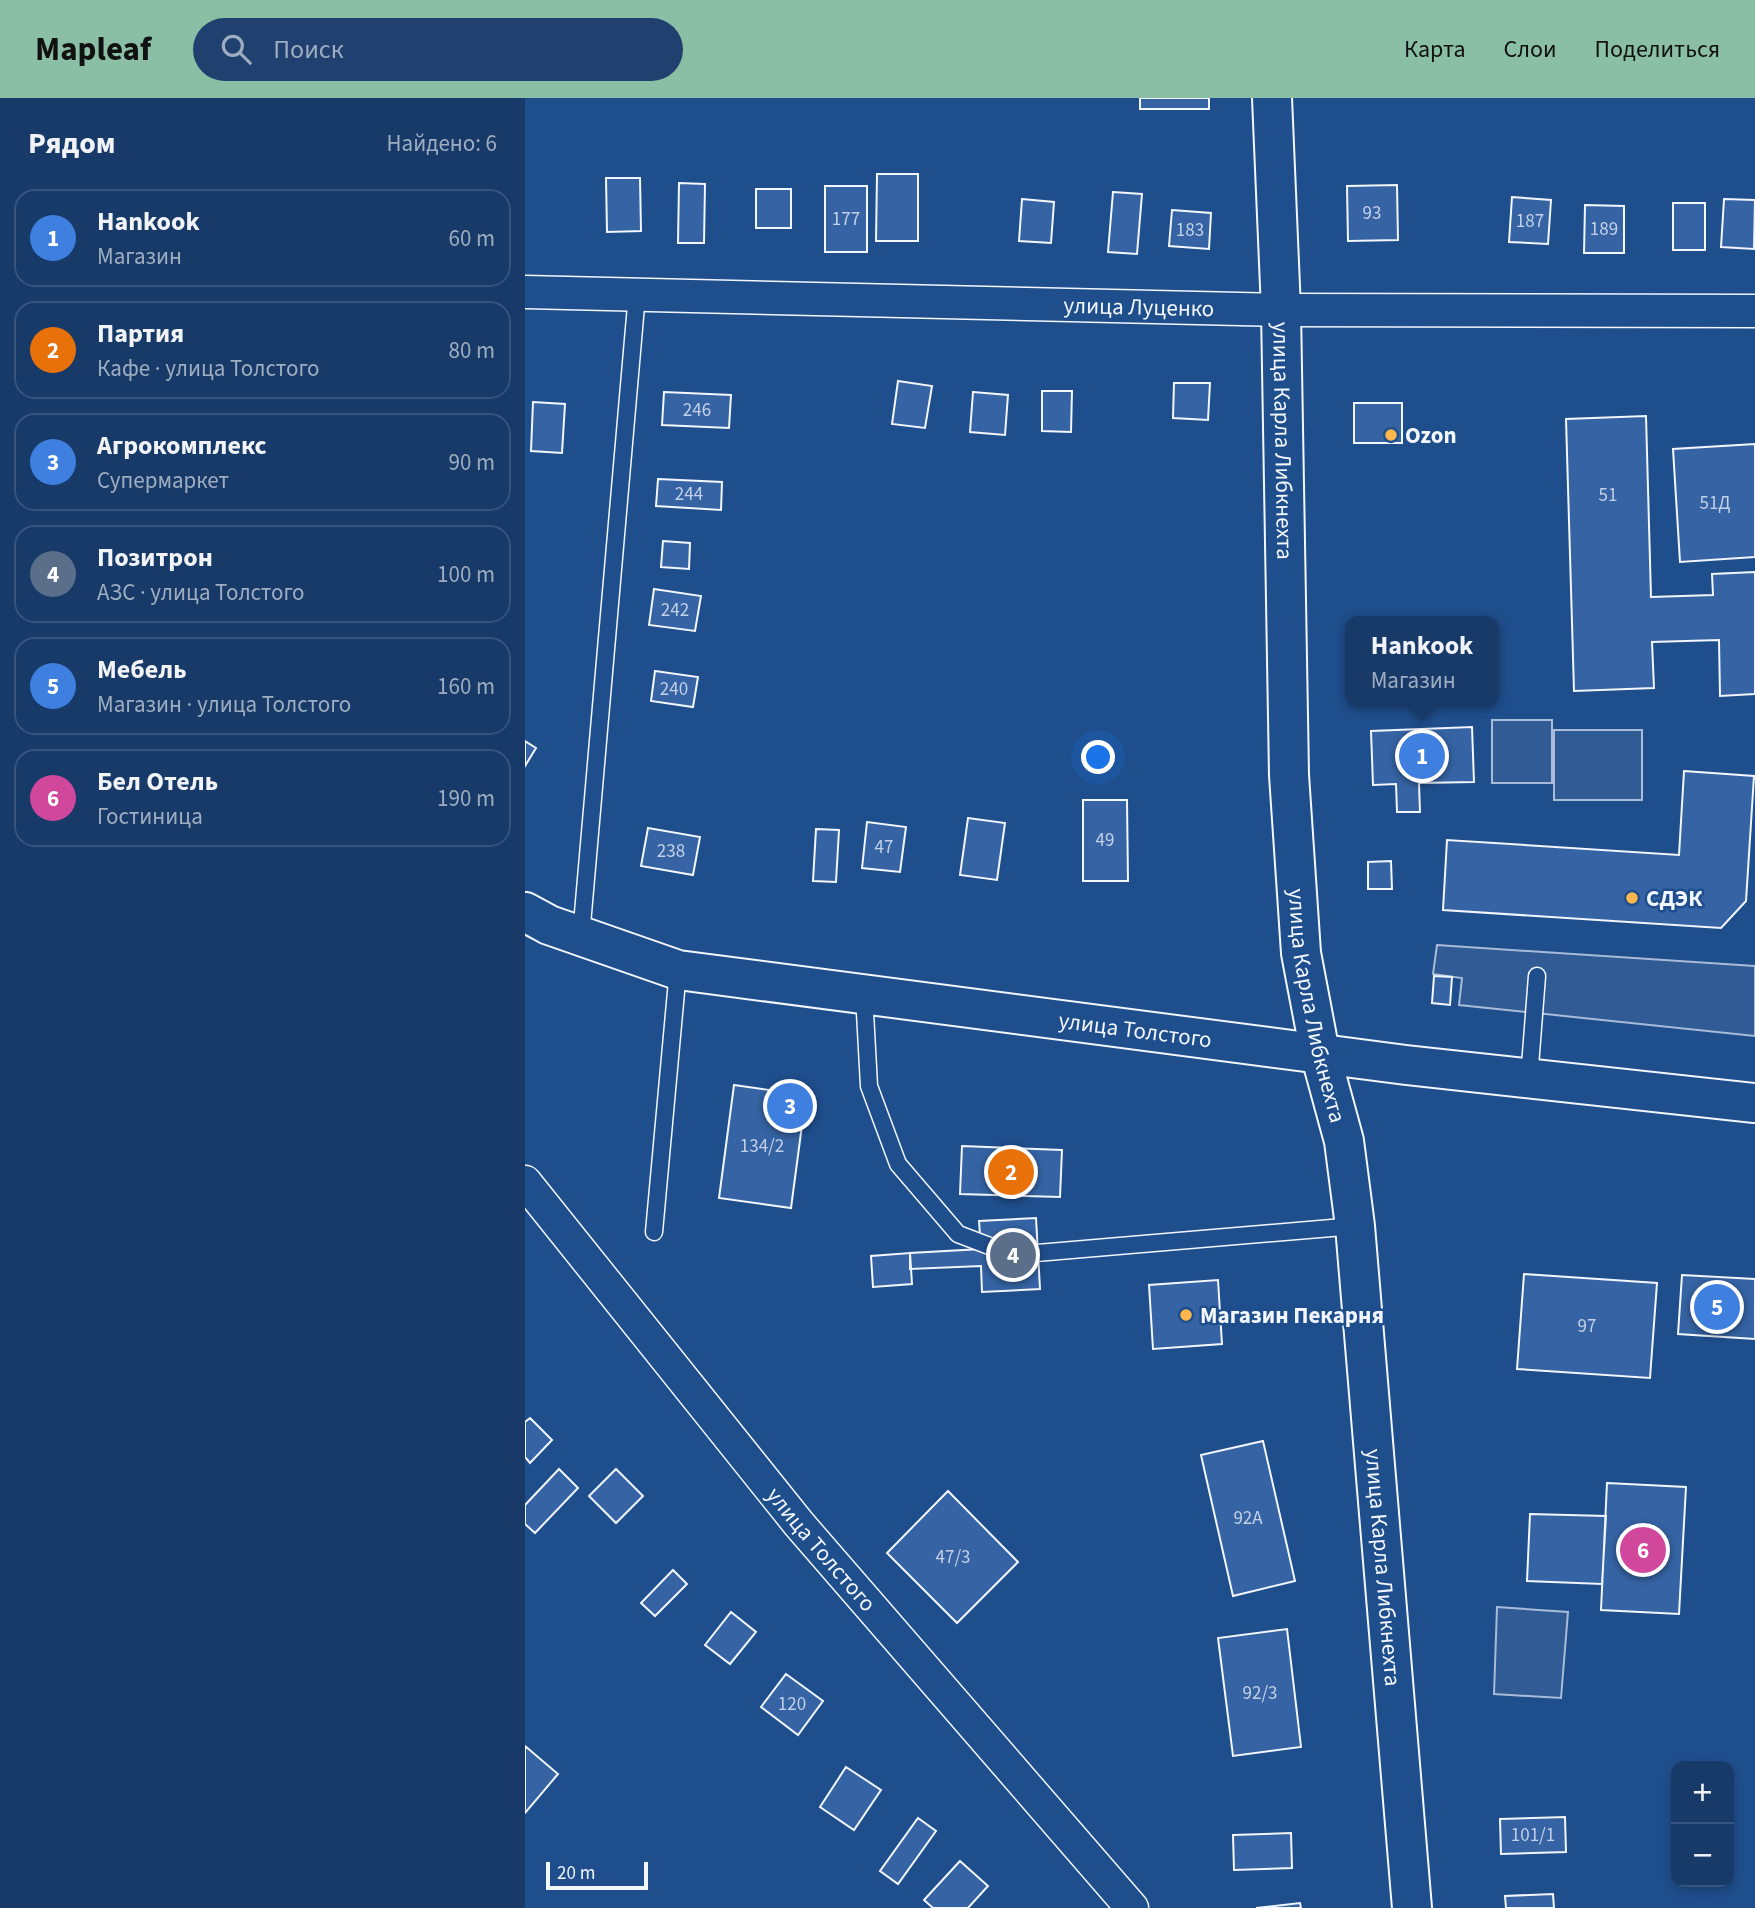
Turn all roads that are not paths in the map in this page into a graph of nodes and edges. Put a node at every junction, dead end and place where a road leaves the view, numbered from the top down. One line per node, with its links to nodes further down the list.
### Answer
1 (1272, 98): 4 (street, улица Карла Либкнехта)
2 (525, 292): 3 (street, улица Луценко)
3 (637, 294): 4 (street, улица Луценко); 7 (lane)
4 (1281, 310): 5 (street, улица Луценко); 11 (street, улица Карла Либкнехта)
5 (1755, 311)
6 (525, 912): 7 (street, улица Толстого)
7 (581, 936): 8 (street, улица Толстого)
8 (678, 970): 10 (street, улица Толстого); 16 (lane)
9 (1537, 976): 12 (lane)
10 (864, 994): 11 (street, улица Толстого); 15 (lane)
11 (1319, 1053): 12 (street, улица Толстого); 15 (street, улица Карла Либкнехта)
12 (1529, 1079): 13 (street, улица Толстого)
13 (1755, 1103)
14 (525, 1182): 17 (street, улица Толстого)
15 (1355, 1226): 18 (street, улица Карла Либкнехта)
16 (655, 1232)
17 (1132, 1908)
18 (1412, 1908)

